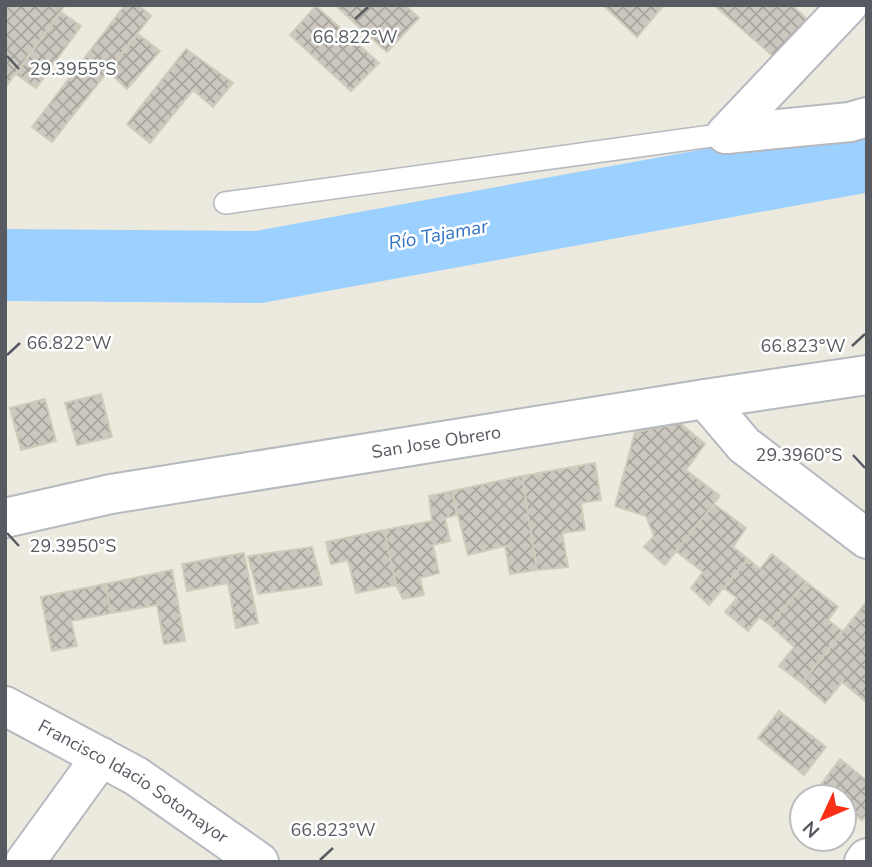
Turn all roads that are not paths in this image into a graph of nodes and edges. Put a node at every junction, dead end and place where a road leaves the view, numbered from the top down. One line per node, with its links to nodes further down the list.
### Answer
1 (848, 5): 3 (street)
2 (867, 117): 3 (street)
3 (726, 134): 4 (lane)
4 (225, 204)
5 (867, 375): 6 (street, San Jose Obrero)
6 (705, 399): 7 (street, San Jose Obrero); 8 (street)
7 (5, 517)
8 (867, 538)
9 (5, 706): 10 (street, Francisco Idacio Sotomayor)
10 (101, 757): 11 (street); 12 (street, Francisco Idacio Sotomayor)
11 (25, 862)
12 (259, 862)

